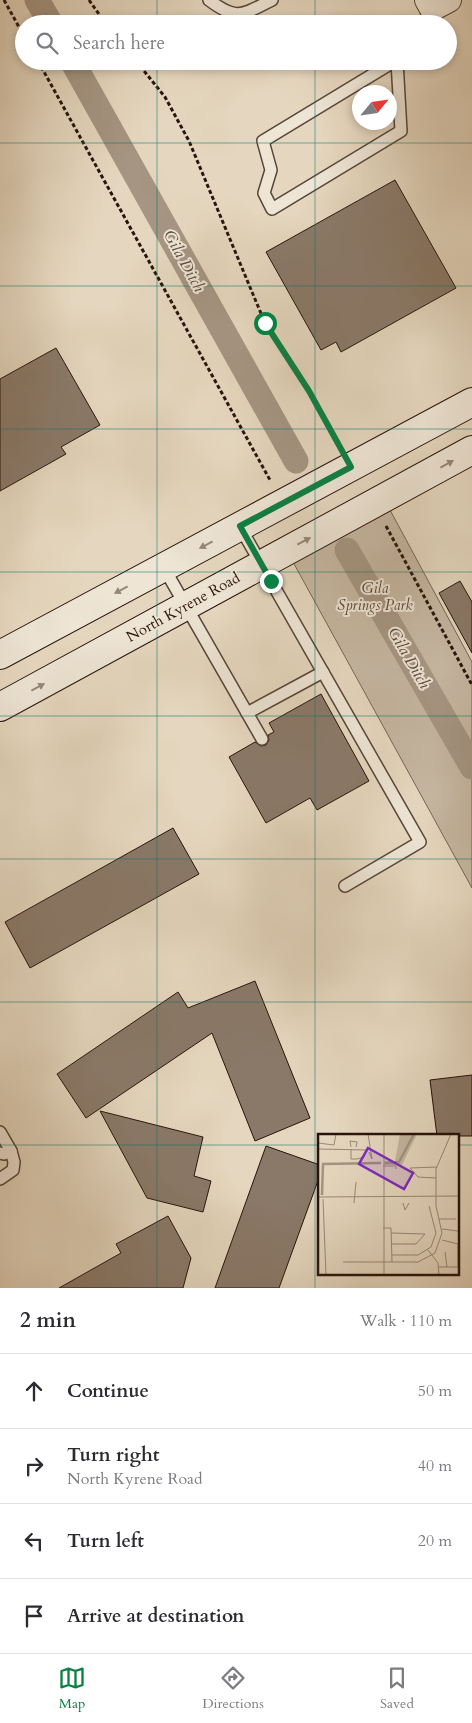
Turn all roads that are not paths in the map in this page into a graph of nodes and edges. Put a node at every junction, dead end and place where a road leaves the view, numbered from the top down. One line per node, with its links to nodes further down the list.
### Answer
1 (209, 0): 2 (lane)
2 (272, 0)
3 (381, 70): 4 (lane)
4 (397, 70)
5 (472, 402): 7 (main road)
6 (472, 450): 8 (main road, North Kyrene Road, one-way to 6)
7 (240, 526): 8 (lane); 9 (main road, one-way to 9)
8 (261, 564): 10 (main road, North Kyrene Road); 12 (lane)
9 (164, 568): 10 (lane); 11 (main road, one-way to 11)
10 (186, 606): 13 (main road, North Kyrene Road, one-way to 10); 14 (lane)
11 (0, 655)
12 (323, 672): 14 (lane); 16 (lane)
13 (0, 708)
14 (247, 713): 15 (lane)
15 (262, 739)
16 (345, 886)
17 (0, 1132): 18 (lane)
18 (6, 1152): 19 (lane)
19 (0, 1179)

